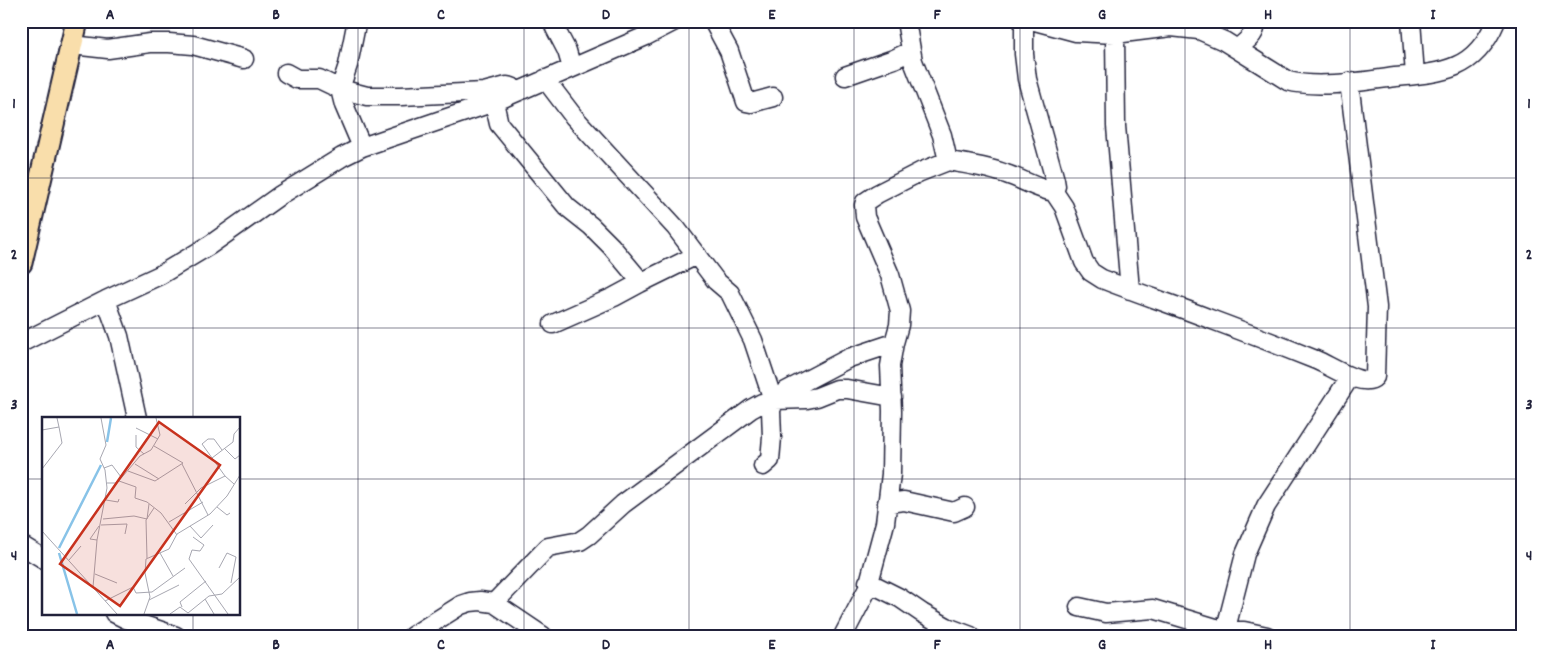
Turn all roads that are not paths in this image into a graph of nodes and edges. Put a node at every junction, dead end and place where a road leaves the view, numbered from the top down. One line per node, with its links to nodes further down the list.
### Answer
1 (77, 21): 13 (main road)
2 (553, 21): 17 (street)
3 (675, 21): 17 (street)
4 (713, 21): 25 (street)
5 (906, 21): 15 (street)
6 (1024, 21): 29 (street)
7 (1035, 21): 12 (street)
8 (1255, 21): 14 (street)
9 (1411, 21): 19 (street)
10 (1496, 21): 19 (street)
11 (356, 25): 23 (street)
12 (1115, 34): 14 (street); 33 (street)
13 (72, 45): 16 (street); 31 (main road)
14 (1237, 49): 22 (street)
15 (911, 51): 20 (street); 28 (street)
16 (244, 60)
17 (572, 68): 21 (street)
18 (286, 73): 23 (street)
19 (1416, 75): 22 (street)
20 (845, 76)
21 (545, 79): 24 (street); 30 (street)
22 (1349, 82): 38 (street)
23 (340, 89): 24 (street); 27 (street)
24 (523, 89): 26 (street)
25 (773, 97)
26 (494, 102): 27 (street); 32 (street)
27 (362, 147): 34 (street)
28 (948, 161): 29 (street); 37 (street)
29 (1054, 192): 33 (street)
30 (697, 255): 32 (street); 40 (street)
31 (21, 263)
32 (640, 283): 35 (street)
33 (1130, 290): 38 (street)
34 (106, 300): 36 (street); 41 (street)
35 (553, 324)
36 (21, 343)
37 (894, 343): 39 (street); 40 (street)
38 (1350, 377): 51 (street)
39 (892, 397): 40 (street); 43 (street)
40 (775, 400): 42 (street); 48 (street)
41 (137, 417)
42 (763, 466)
43 (887, 503): 44 (street); 47 (street)
44 (964, 507)
45 (21, 545): 46 (street)
46 (42, 558)
47 (868, 582): 55 (street); 56 (street)
48 (494, 603): 53 (street); 54 (street)
49 (1079, 607): 51 (street)
50 (116, 614): 52 (street)
51 (1225, 633): 57 (street)
52 (176, 636)
53 (412, 636)
54 (544, 636)
55 (843, 636)
56 (971, 636)
57 (1268, 636)

